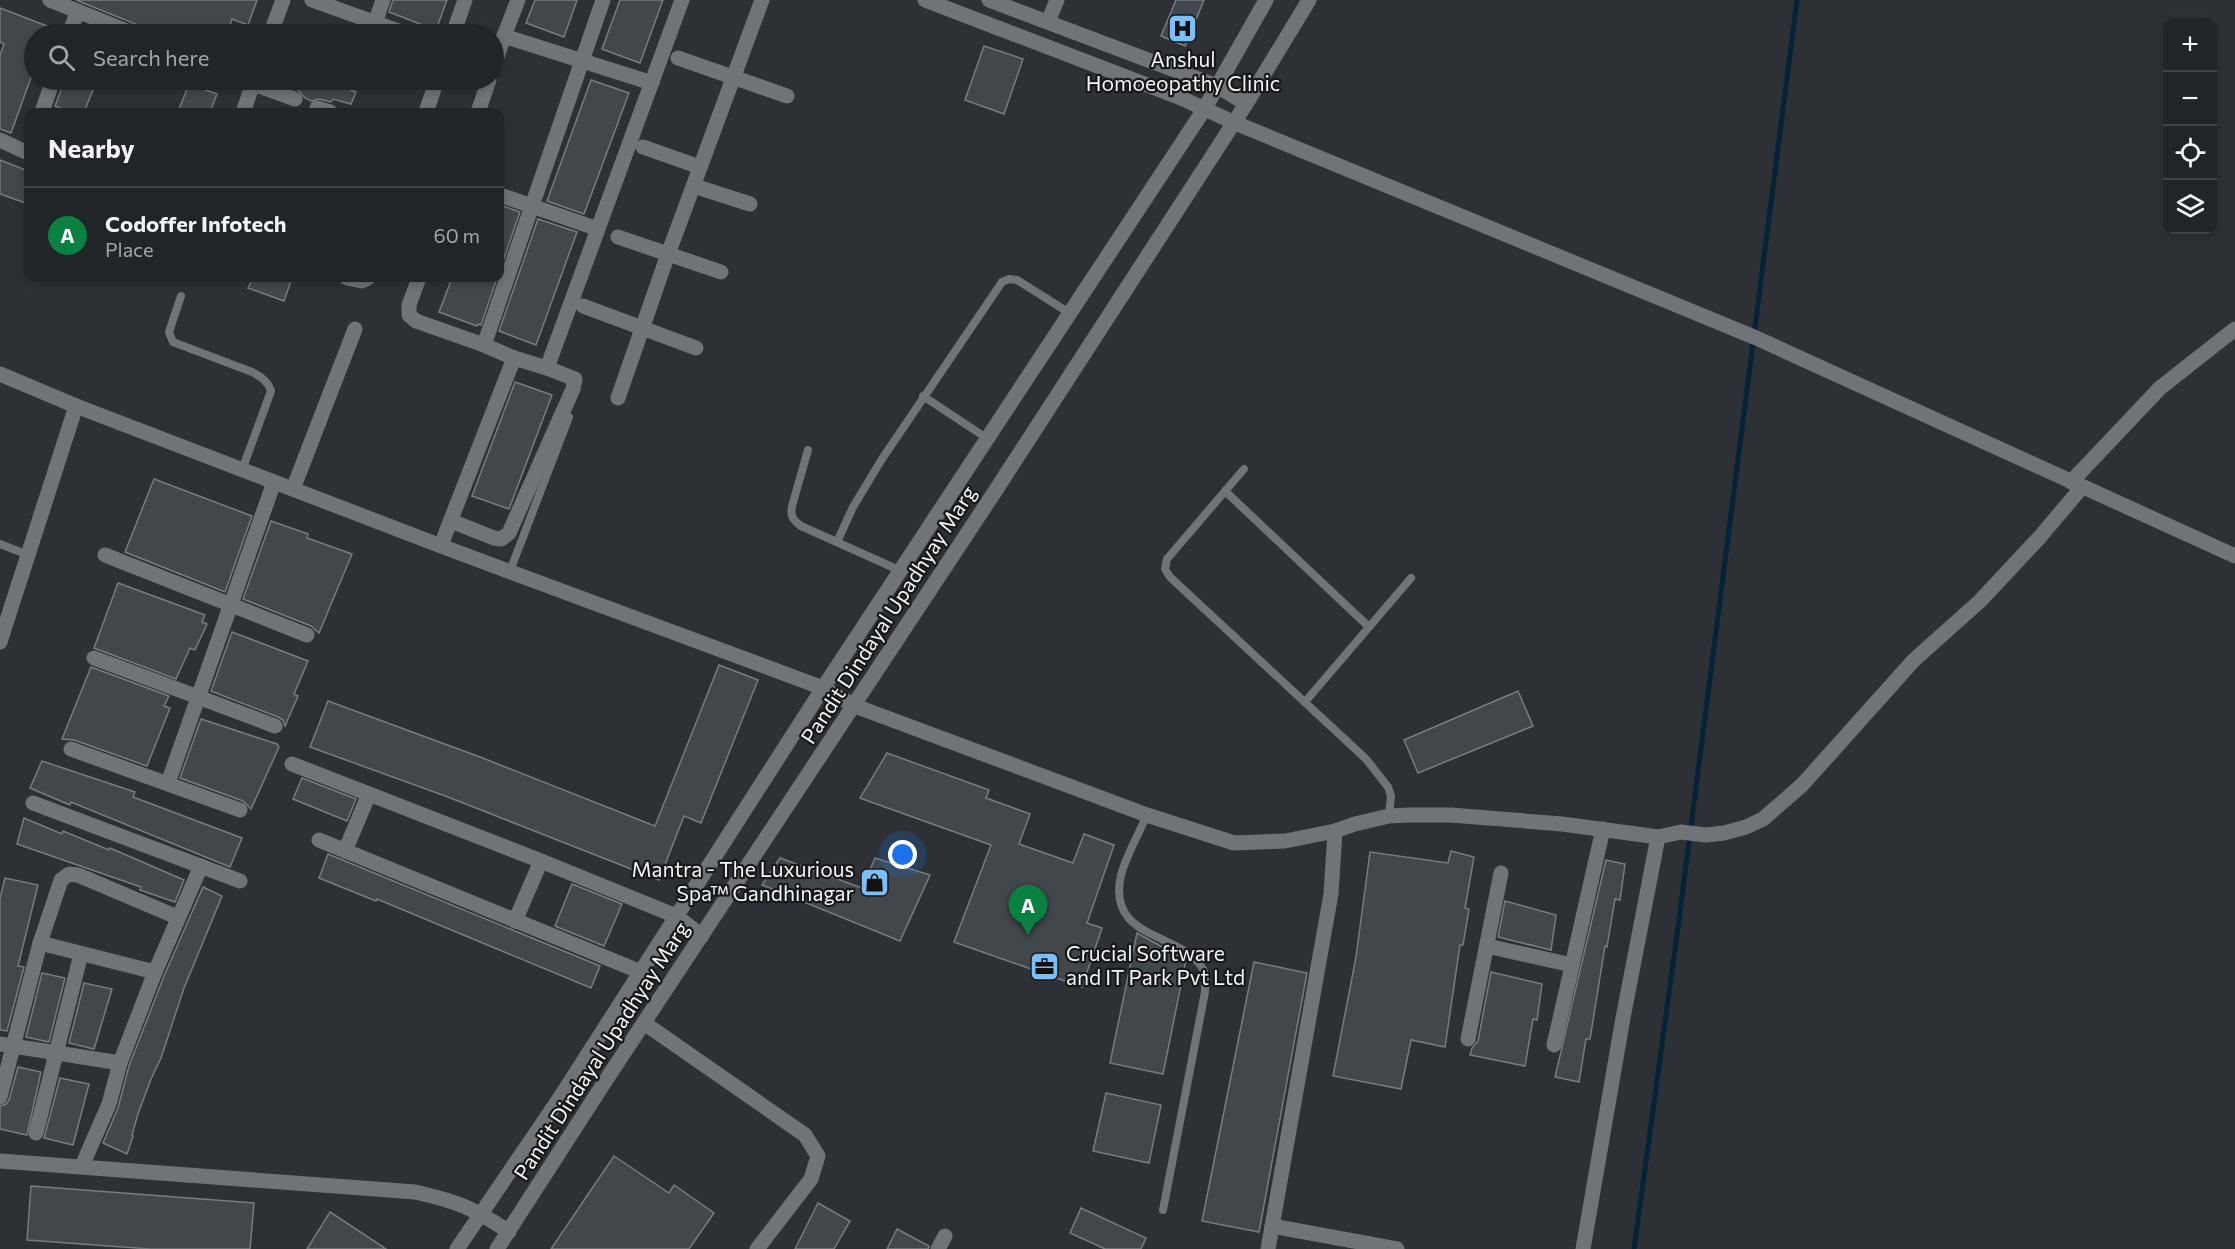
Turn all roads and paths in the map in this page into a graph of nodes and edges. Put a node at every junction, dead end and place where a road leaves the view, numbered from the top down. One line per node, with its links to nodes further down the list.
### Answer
1 (50, 0): 15 (street)
2 (283, 0): 20 (street)
3 (312, 0): 17 (street)
4 (383, 0): 17 (street)
5 (465, 0): 22 (street)
6 (518, 0): 23 (street)
7 (603, 0): 25 (street)
8 (682, 0): 27 (street)
9 (762, 0): 26 (street)
10 (925, 0): 41 (street)
11 (989, 0): 16 (street)
12 (1057, 0): 16 (street)
13 (1266, 0): 28 (street, Pandit Dindayal Upadhyay Marg)
14 (1310, 0): 36 (street, Pandit Dindayal Upadhyay Marg)
15 (78, 11): 18 (street); 19 (street)
16 (1048, 22): 28 (street)
17 (375, 23): 21 (street)
18 (73, 24)
19 (110, 24)
20 (274, 24)
21 (378, 24)
22 (457, 24)
23 (504, 36): 25 (street)
24 (678, 58): 26 (street)
25 (582, 62): 27 (street); 50 (street)
26 (734, 77): 34 (street); 46 (street)
27 (652, 82): 51 (street)
28 (1217, 86): 36 (street); 41 (street, Pandit Dindayal Upadhyay Marg)
29 (50, 90): 37 (street)
30 (246, 90): 38 (street)
31 (270, 90): 35 (street)
32 (434, 90): 39 (street)
33 (486, 90): 40 (street)
34 (787, 96)
35 (295, 99)
36 (1246, 104): 42 (street, Pandit Dindayal Upadhyay Marg)
37 (44, 108)
38 (244, 108)
39 (427, 108)
40 (479, 108)
41 (1205, 108): 42 (street); 58 (street, Pandit Dindayal Upadhyay Marg)
42 (1233, 122): 76 (street); 97 (street, Pandit Dindayal Upadhyay Marg)
43 (0, 140): 45 (street)
44 (643, 147): 46 (street)
45 (24, 150)
46 (700, 167): 47 (street)
47 (694, 186): 49 (street); 53 (street)
48 (504, 196): 50 (street)
49 (750, 204)
50 (533, 206): 51 (street); 62 (street)
51 (598, 229): 65 (street)
52 (618, 237): 53 (street)
53 (668, 253): 54 (street); 59 (street)
54 (721, 272)
55 (418, 282): 62 (street)
56 (181, 296): 74 (lane)
57 (583, 306): 59 (street)
58 (1071, 314): 67 (lane); 71 (street, Pandit Dindayal Upadhyay Marg)
59 (642, 328): 63 (street); 68 (street)
60 (355, 329): 77 (street)
61 (2235, 329): 76 (street)
62 (483, 345): 64 (street)
63 (696, 348)
64 (514, 358): 65 (street); 79 (street)
65 (547, 368): 79 (street)
66 (0, 374): 69 (street)
67 (923, 396): 71 (lane); 80 (lane)
68 (618, 398)
69 (76, 406): 74 (street); 83 (street)
70 (569, 417): 86 (lane)
71 (988, 439): 87 (street, Pandit Dindayal Upadhyay Marg)
72 (808, 450): 80 (lane)
73 (1244, 469): 78 (lane)
74 (242, 470): 75 (street)
75 (274, 482): 77 (street); 89 (street)
76 (2076, 484): 85 (street); 109 (street)
77 (292, 489): 82 (street)
78 (1225, 491): 90 (lane); 96 (lane)
79 (451, 521): 82 (street)
80 (837, 542): 87 (lane)
81 (0, 544): 83 (lane)
82 (441, 545): 86 (street)
83 (28, 555): 92 (street)
84 (105, 555): 89 (street)
85 (2235, 556)
86 (510, 571): 94 (street)
87 (901, 571): 94 (street, Pandit Dindayal Upadhyay Marg)
88 (1411, 578): 90 (lane)
89 (230, 605): 91 (street); 95 (street)
90 (1369, 627): 96 (lane)
91 (307, 635)
92 (0, 642)
93 (94, 658): 95 (street)
94 (823, 688): 97 (street); 116 (street, Pandit Dindayal Upadhyay Marg)
95 (199, 696): 98 (street); 101 (street)
96 (1305, 702): 106 (lane)
97 (855, 706): 105 (street); 119 (street, Pandit Dindayal Upadhyay Marg)
98 (275, 726)
99 (71, 748): 101 (street)
100 (292, 764): 102 (street)
101 (168, 783): 104 (street)
102 (369, 794): 111 (street); 112 (street)
103 (33, 803): 113 (street)
104 (240, 810)
105 (1147, 815): 108 (street); 136 (lane)
106 (1389, 816): 107 (street); 108 (street)
107 (1603, 829): 109 (street); 123 (street)
108 (1335, 831): 138 (street)
109 (1658, 837): 146 (street)
110 (320, 840): 111 (street)
111 (345, 850): 118 (street)
112 (541, 861): 116 (street); 118 (street)
113 (201, 866): 115 (street); 117 (street)
114 (1501, 873): 121 (street)
115 (240, 882)
116 (676, 916): 119 (street); 125 (street, Pandit Dindayal Upadhyay Marg)
117 (177, 917): 120 (street); 124 (street)
118 (515, 921): 125 (street)
119 (702, 936): 126 (street, Pandit Dindayal Upadhyay Marg)
120 (40, 943): 122 (street); 128 (street)
121 (1487, 946): 123 (street); 127 (street)
122 (81, 954): 124 (street); 130 (street)
123 (1572, 965): 129 (street)
124 (155, 972): 131 (street)
125 (641, 972): 137 (street, Pandit Dindayal Upadhyay Marg)
126 (644, 1023): 139 (street, Pandit Dindayal Upadhyay Marg); 143 (street)
127 (1468, 1039)
128 (6, 1045): 130 (street); 132 (street)
129 (1554, 1045)
130 (54, 1054): 131 (street); 133 (street)
131 (120, 1063): 135 (street)
132 (0, 1097)
133 (36, 1133)
134 (0, 1161): 135 (street)
135 (82, 1166): 137 (street)
136 (1162, 1210)
137 (481, 1212): 139 (street); 141 (street, Pandit Dindayal Upadhyay Marg)
138 (1272, 1226): 140 (street); 144 (street)
139 (509, 1232): 142 (street, Pandit Dindayal Upadhyay Marg)
140 (1380, 1247): 145 (street)
141 (457, 1249)
142 (497, 1249)
143 (757, 1249)
144 (1268, 1249)
145 (1397, 1249)
146 (1583, 1249)

